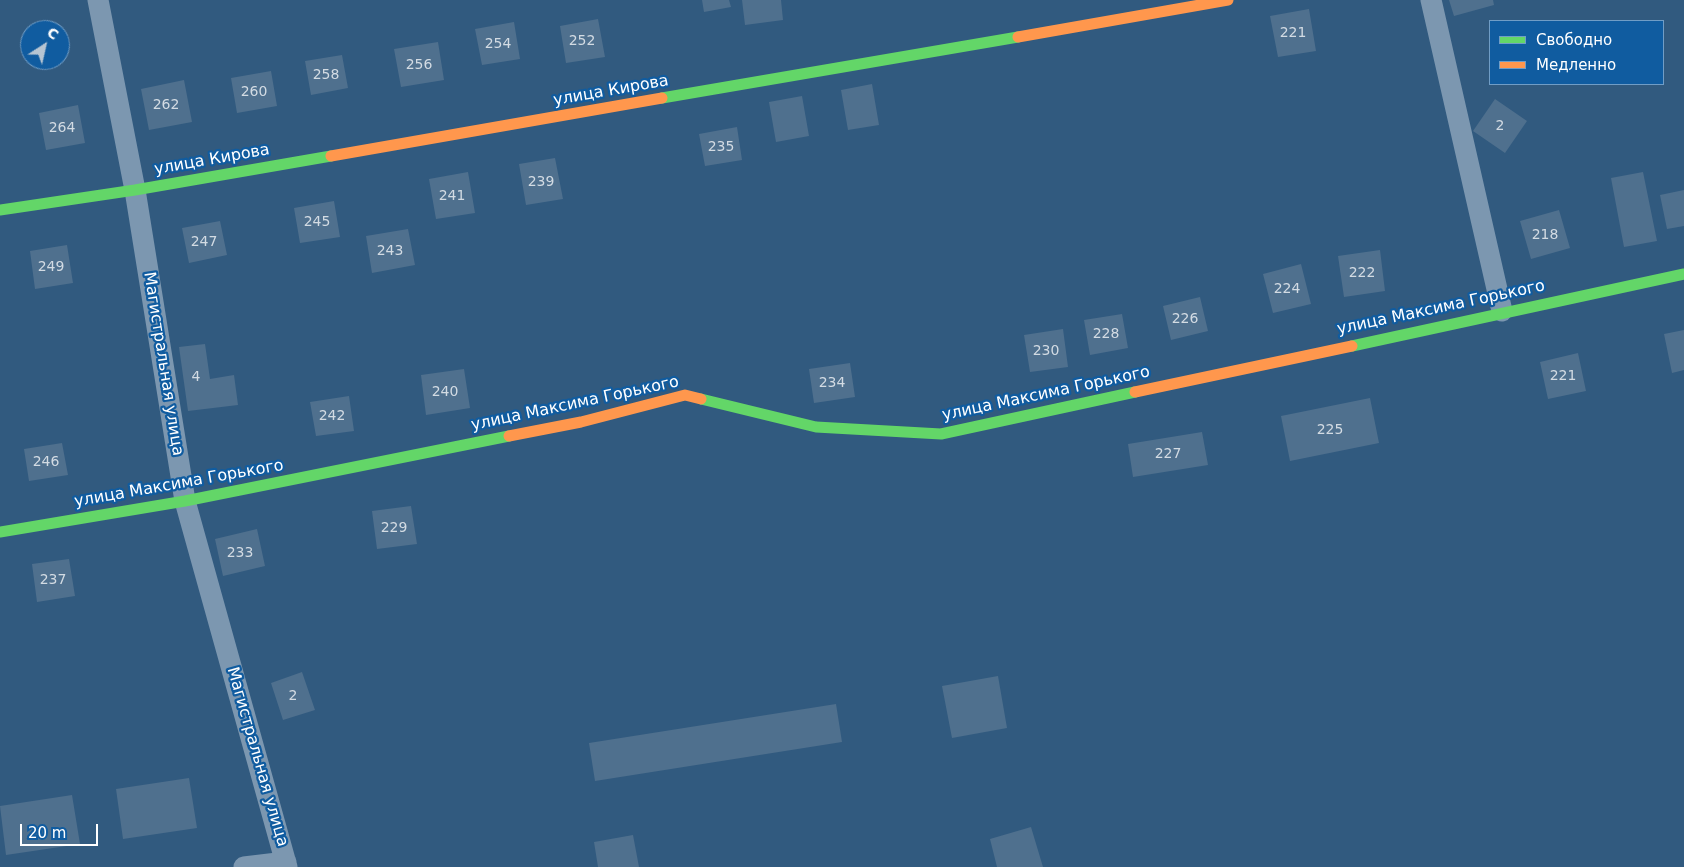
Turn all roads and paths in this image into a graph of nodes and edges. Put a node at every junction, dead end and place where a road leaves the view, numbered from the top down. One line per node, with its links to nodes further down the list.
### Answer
1 (98, 0): 4 (street, Магистральная улица)
2 (1228, 0): 4 (street, улица Кирова)
3 (1431, 0): 7 (street)
4 (135, 190): 5 (street, улица Кирова); 8 (street, Магистральная улица)
5 (0, 210)
6 (1684, 274): 7 (street, улица Максима Горького)
7 (1502, 311): 8 (street, улица Максима Горького)
8 (185, 501): 9 (street, улица Максима Горького); 10 (street, Магистральная улица)
9 (0, 532)
10 (287, 864): 11 (street)
11 (244, 867)

